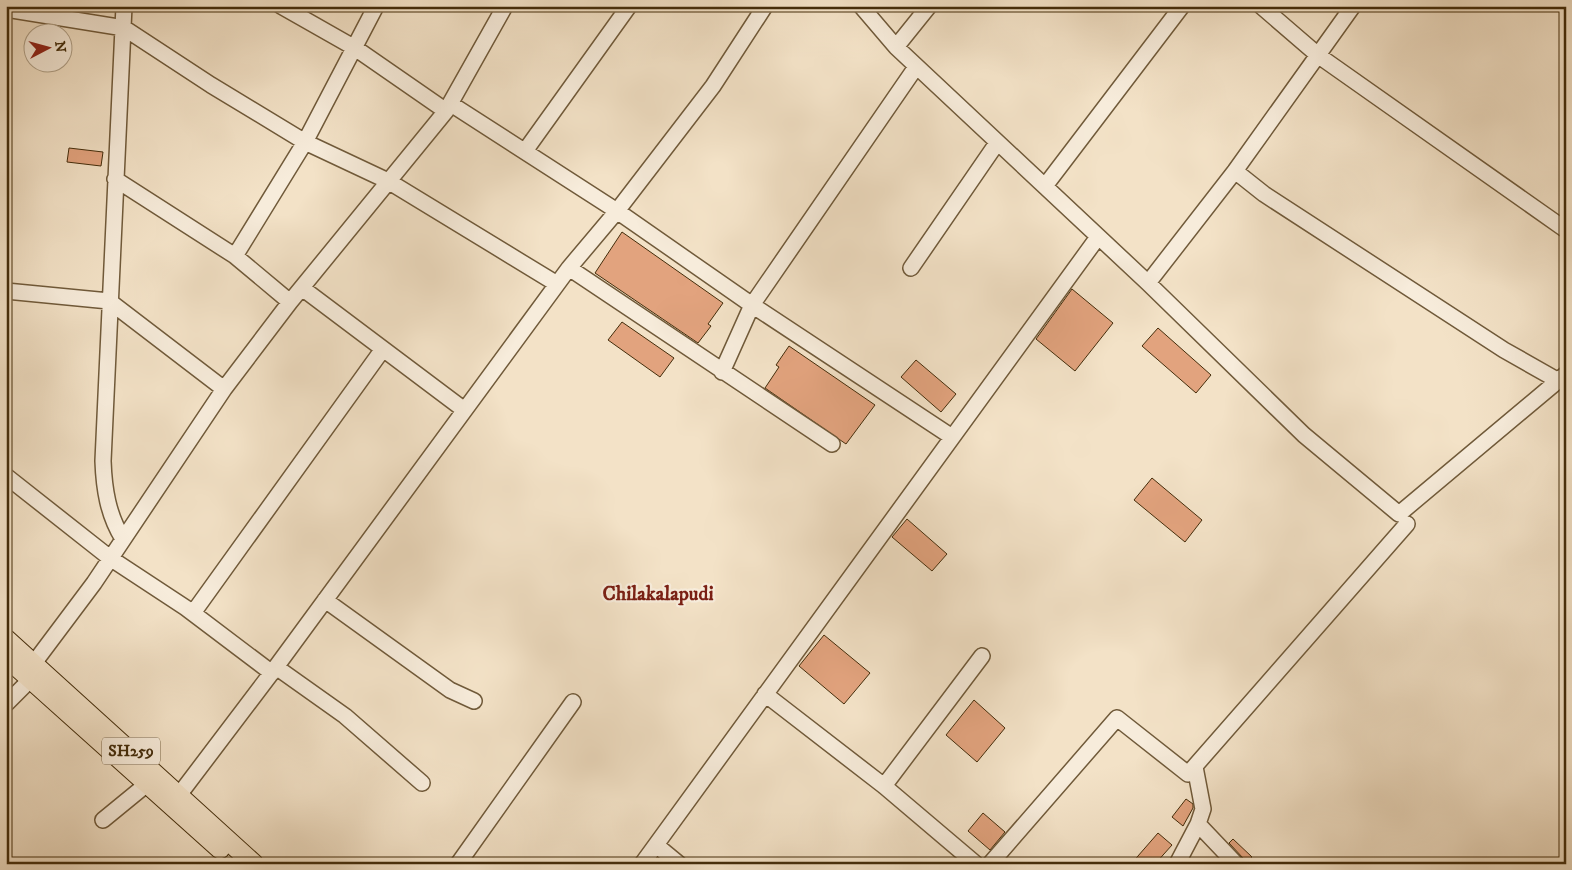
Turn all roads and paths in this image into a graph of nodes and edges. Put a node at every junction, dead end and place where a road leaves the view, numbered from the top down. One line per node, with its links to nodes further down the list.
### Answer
1 (124, 6): 13 (street)
2 (281, 6): 15 (street)
3 (376, 6): 15 (street)
4 (629, 6): 21 (street)
5 (764, 6): 26 (street)
6 (861, 6): 14 (street)
7 (929, 6): 14 (street)
8 (1182, 6): 25 (street)
9 (1261, 6): 16 (street)
10 (1353, 6): 16 (street)
11 (502, 7): 18 (street)
12 (6, 9): 13 (street)
13 (124, 28): 19 (street); 23 (street)
14 (896, 47): 17 (street)
15 (355, 48): 18 (street); 19 (street)
16 (1319, 56): 22 (street); 27 (street)
17 (916, 67): 20 (street); 38 (street)
18 (448, 108): 21 (street); 24 (street)
19 (305, 142): 24 (street); 29 (street)
20 (997, 142): 25 (street); 31 (street)
21 (525, 151): 26 (street)
22 (1235, 171): 32 (street); 41 (street)
23 (115, 179): 29 (street); 36 (street)
24 (388, 181): 33 (street); 34 (street)
25 (1045, 186): 28 (street)
26 (617, 211): 30 (street); 38 (street)
27 (1566, 230)
28 (1098, 236): 32 (street); 44 (street)
29 (235, 256): 37 (street)
30 (569, 268): 33 (street); 40 (street)
31 (911, 268)
32 (1148, 283): 41 (street)
33 (557, 284): 43 (street)
34 (302, 288): 37 (street); 39 (street)
35 (6, 291): 36 (street)
36 (109, 301): 42 (street); 48 (street)
37 (290, 302): 42 (street)
38 (752, 304): 40 (street); 44 (street)
39 (383, 349): 43 (street); 51 (street)
40 (722, 372): 45 (street)
41 (1561, 377)
42 (224, 388): 48 (street)
43 (463, 409): 50 (street)
44 (952, 437): 57 (street)
45 (832, 444)
46 (6, 476): 49 (street)
47 (1407, 524): 61 (street)
48 (123, 539): 49 (street)
49 (110, 558): 51 (street); 56 (street)
50 (324, 600): 55 (street); 58 (street)
51 (192, 613): 55 (street)
52 (6, 639): 56 (main road, SH259)
53 (982, 656): 64 (street)
54 (6, 657): 56 (main road, SH259)
55 (274, 670): 62 (street); 65 (street)
56 (32, 671): 60 (street); 63 (main road, SH259); 65 (main road, SH259)
57 (766, 694): 64 (street); 68 (street)
58 (474, 701)
59 (573, 702): 71 (street)
60 (6, 704)
61 (1195, 767): 67 (street); 75 (street)
62 (422, 783)
63 (147, 784): 65 (street); 66 (street); 69 (main road, SH259)
64 (884, 786): 74 (street)
65 (179, 795): 70 (main road, SH259)
66 (103, 820)
67 (1198, 824): 76 (street); 77 (street)
68 (656, 845): 72 (street); 73 (street)
69 (235, 864)
70 (254, 864)
71 (458, 864)
72 (642, 864)
73 (679, 864)
74 (976, 864)
75 (990, 864)
76 (1177, 864)
77 (1236, 864)

